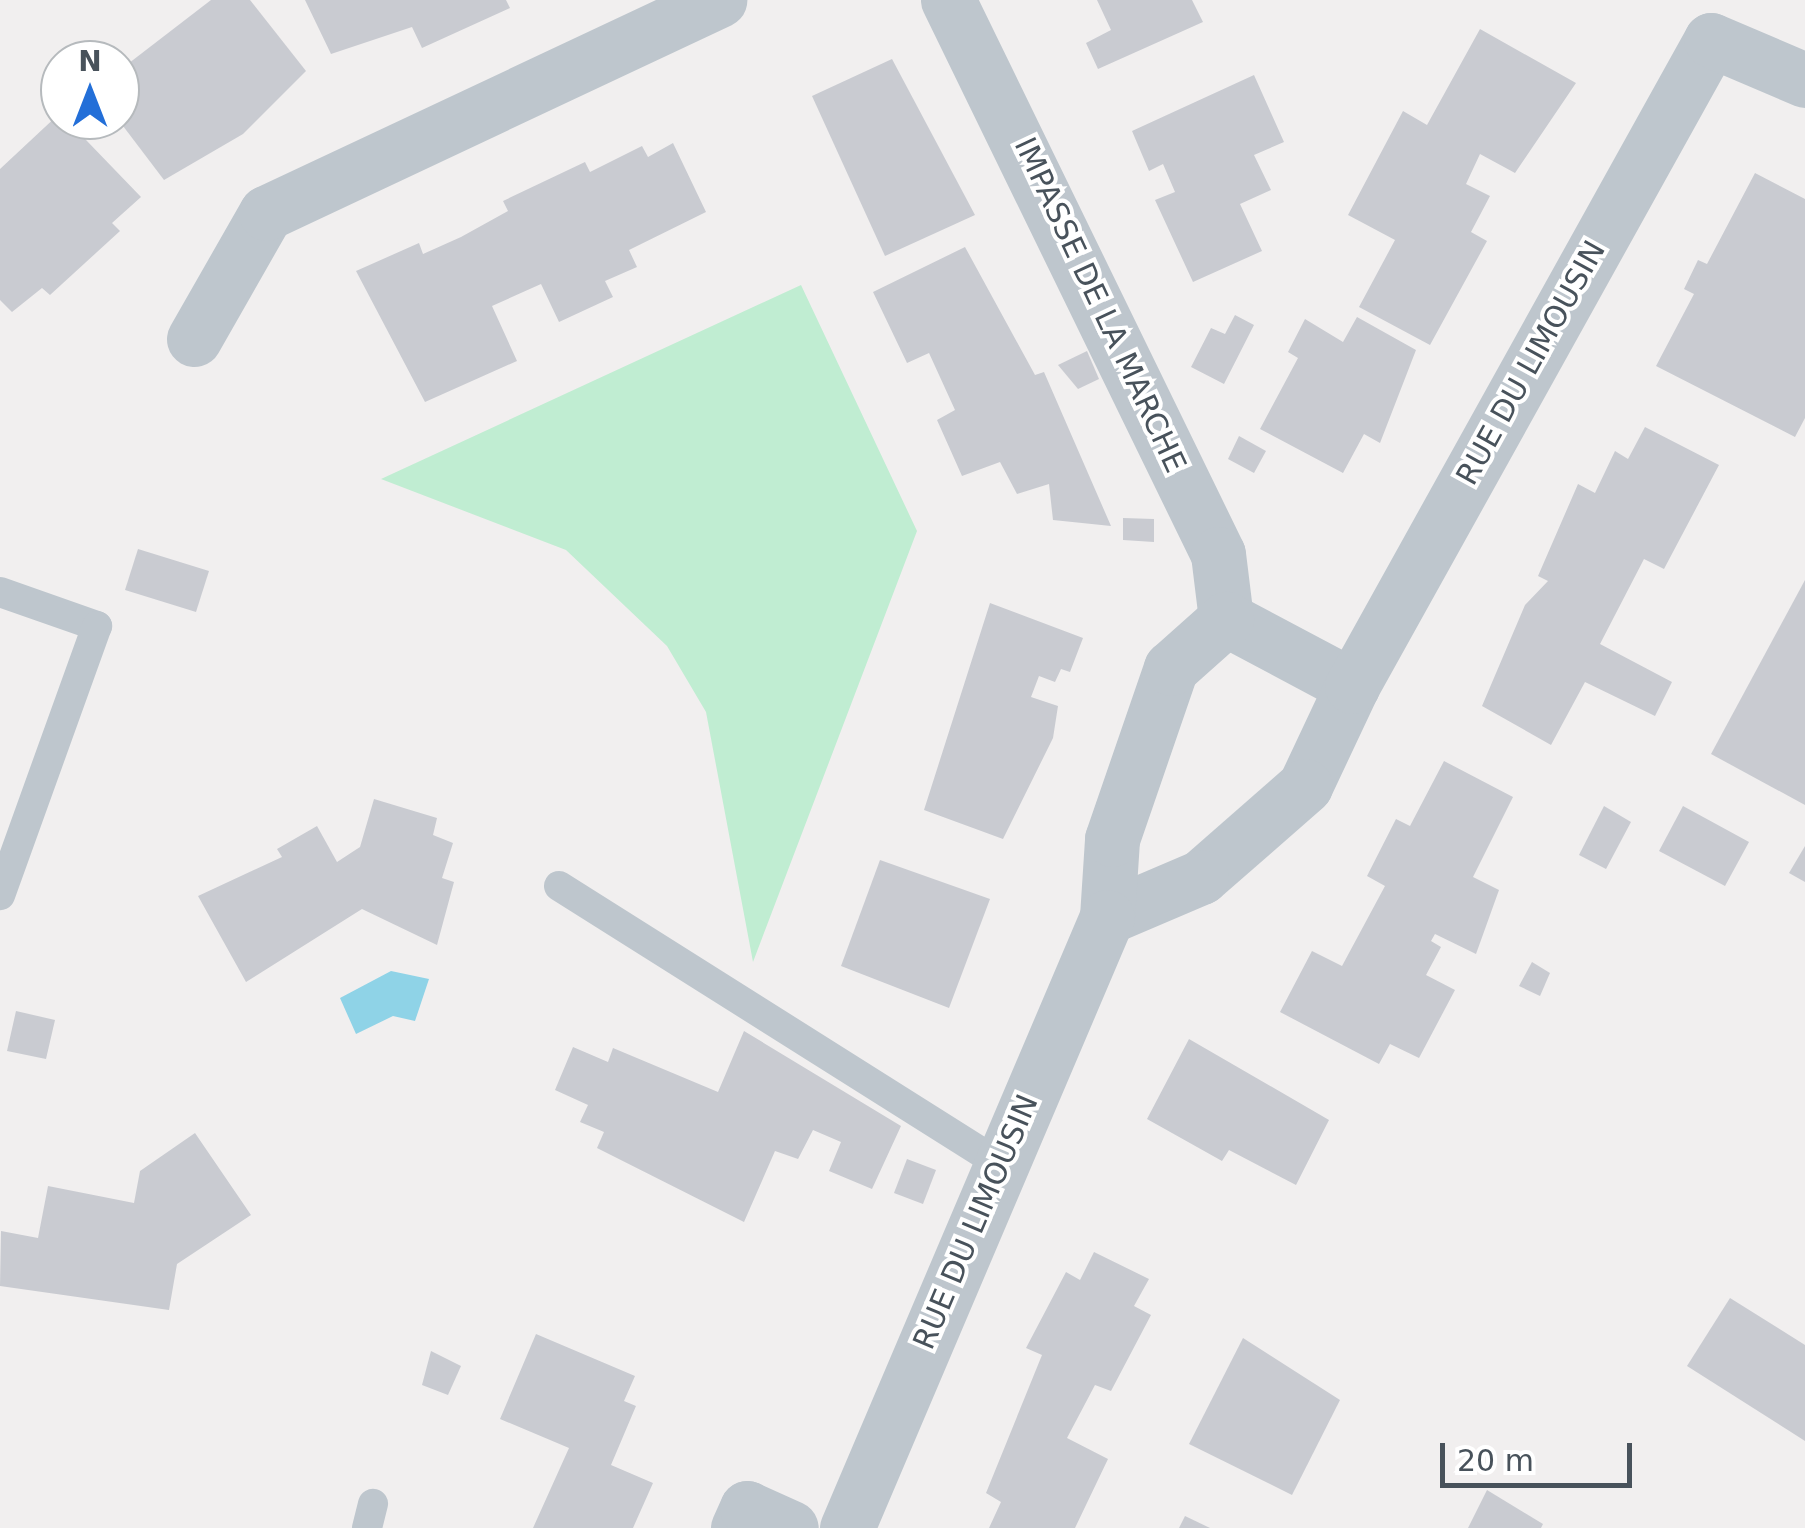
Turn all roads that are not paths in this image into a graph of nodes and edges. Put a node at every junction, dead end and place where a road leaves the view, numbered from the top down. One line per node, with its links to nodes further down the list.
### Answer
1 (720, 0): 4 (street)
2 (948, 0): 6 (street, IMPASSE DE LA MARCHE)
3 (1805, 80): 7 (street, RUE DU LIMOUSIN)
4 (194, 338)
5 (0, 592): 9 (lane)
6 (1226, 619): 7 (street); 10 (street, RUE DU LIMOUSIN)
7 (1352, 686): 10 (street, RUE DU LIMOUSIN)
8 (558, 886): 11 (lane)
9 (0, 895)
10 (1107, 917): 11 (street, RUE DU LIMOUSIN)
11 (1000, 1164): 14 (street, RUE DU LIMOUSIN)
12 (738, 1528): 13 (street)
13 (792, 1528)
14 (846, 1528)

